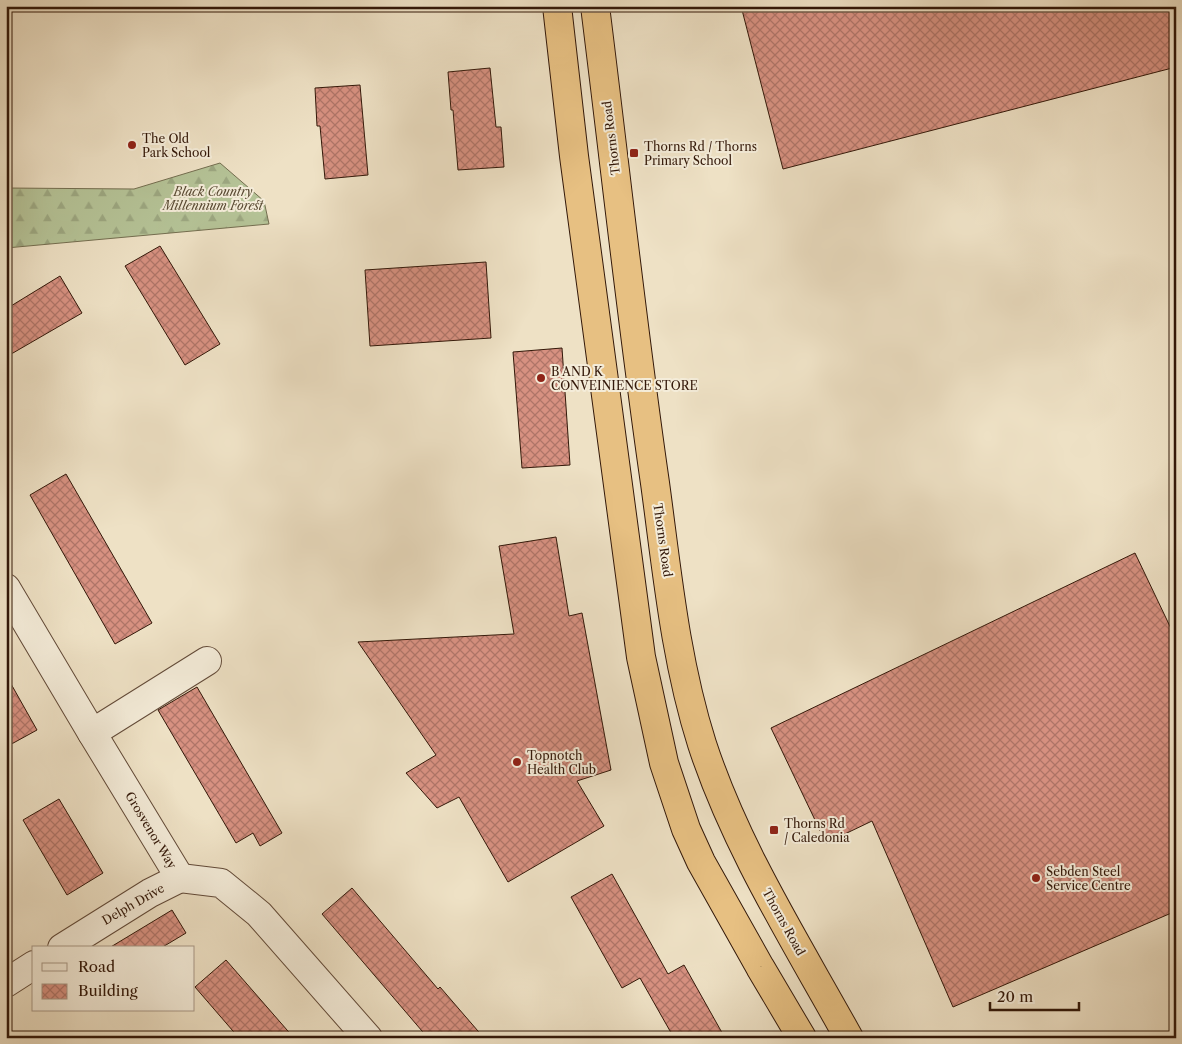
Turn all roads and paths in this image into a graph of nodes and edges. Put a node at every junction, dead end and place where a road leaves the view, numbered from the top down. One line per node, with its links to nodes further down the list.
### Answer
1 (557, 6): 11 (highway)
2 (595, 6): 12 (highway, Thorns Road)
3 (6, 588): 5 (street, Grosvenor Way)
4 (207, 662): 5 (street)
5 (92, 733): 6 (street, Grosvenor Way)
6 (180, 878): 7 (street, Delph Drive); 10 (street, Grosvenor Way)
7 (65, 946)
8 (32, 967): 9 (street)
9 (6, 983)
10 (368, 1038)
11 (802, 1038)
12 (849, 1038)

